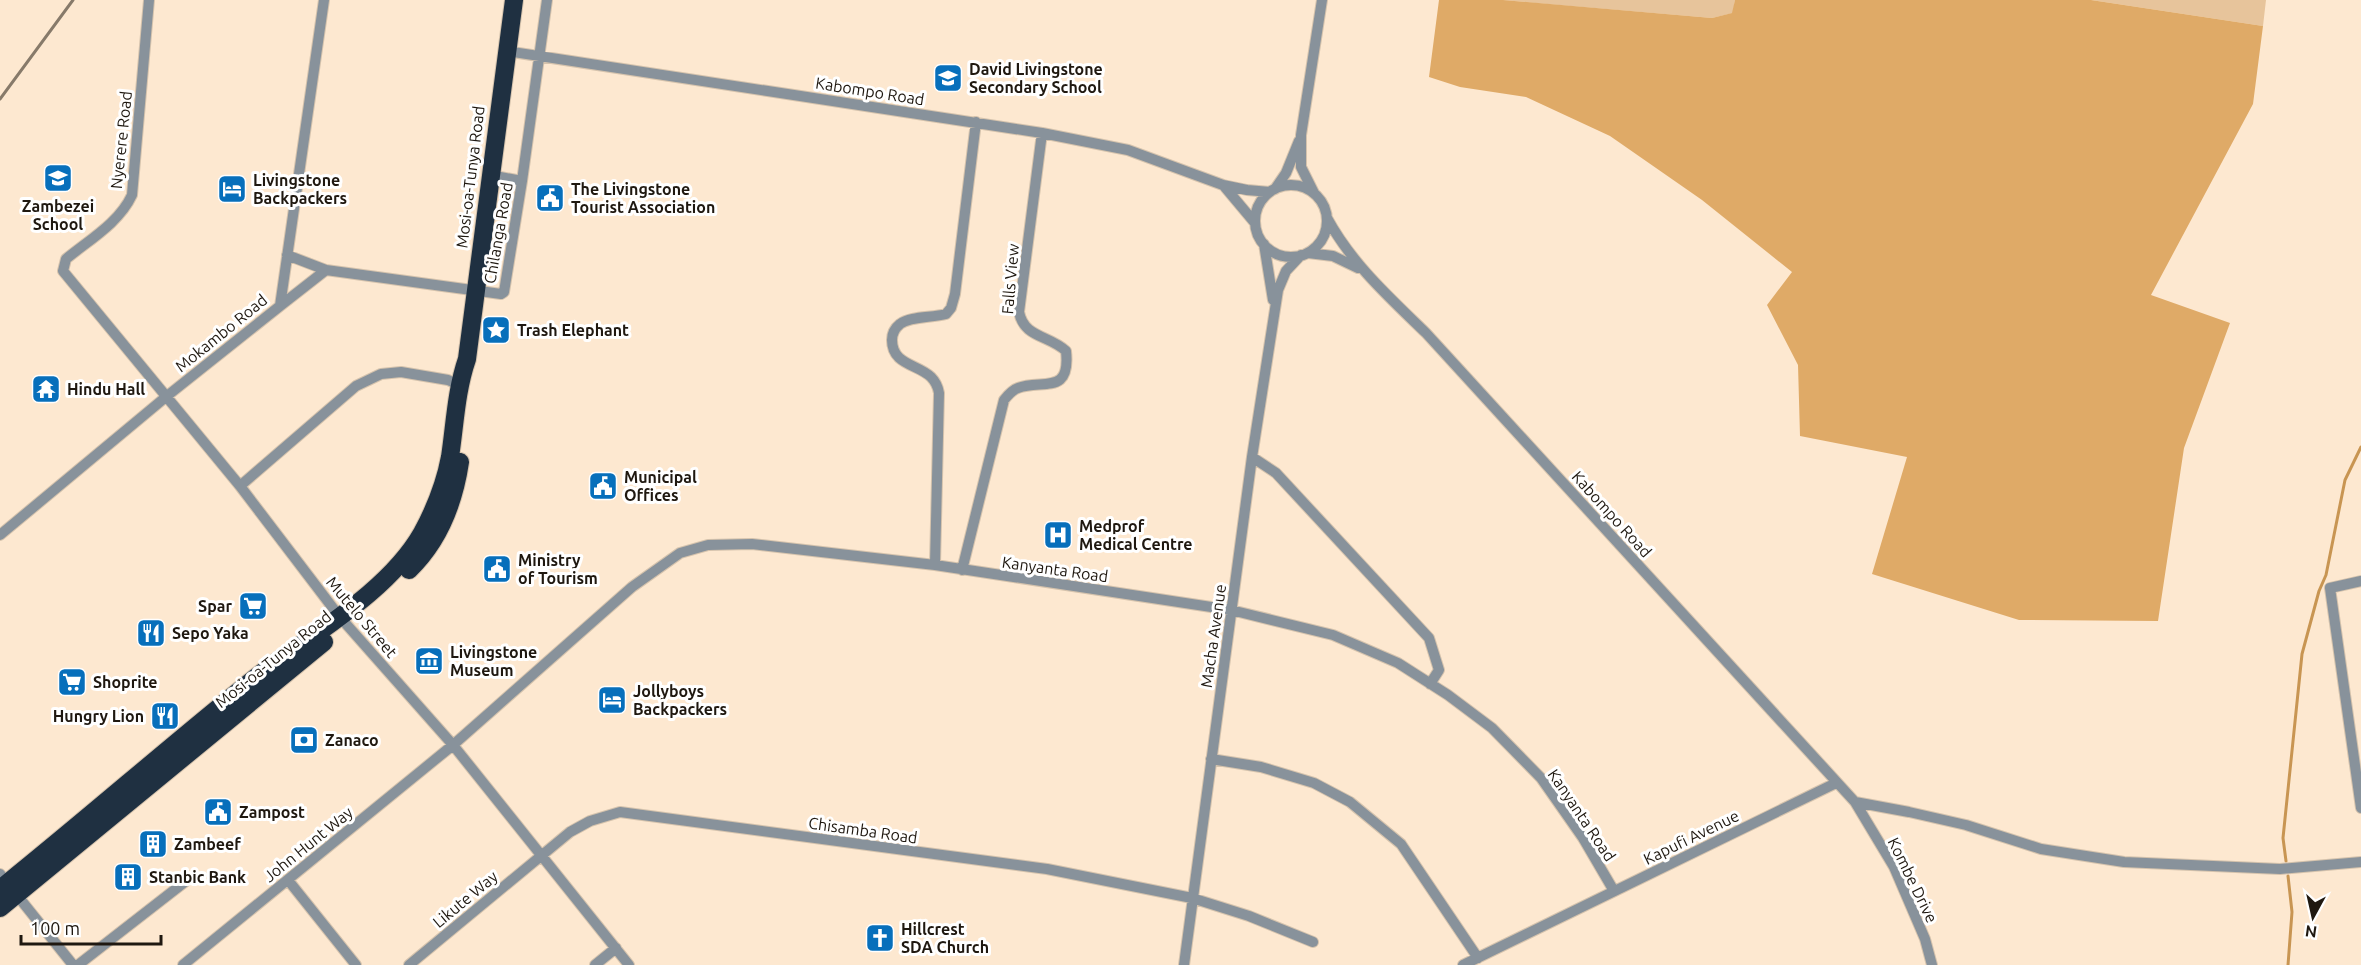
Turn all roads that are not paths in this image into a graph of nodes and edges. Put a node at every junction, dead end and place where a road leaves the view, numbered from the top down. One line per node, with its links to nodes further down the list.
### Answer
1 (149, 0): 27 (street, Nyerere Road)
2 (324, 0): 20 (street, Mokambo Road)
3 (514, 0): 6 (highway, Mosi-oa-Tunya Road)
4 (547, 0): 7 (street, Chilanga Road)
5 (1322, 0): 10 (street)
6 (506, 51): 7 (street, Kabompo Road); 11 (highway, Mosi-oa-Tunya Road)
7 (540, 56): 8 (street, Kabompo Road); 12 (street, Chilanga Road)
8 (976, 122): 9 (street, Kabompo Road); 31 (street)
9 (1042, 133): 13 (street, Kabompo Road); 32 (street, Falls View)
10 (1301, 135): 14 (street); 15 (street)
11 (490, 175): 12 (street); 23 (highway, Mosi-oa-Tunya Road)
12 (522, 181): 23 (street, Chilanga Road)
13 (1223, 185): 14 (street, Kabompo Road); 17 (street, Kabompo Road)
14 (1272, 190): 15 (street); 17 (street)
15 (1314, 193): 16 (street)
16 (1327, 218): 19 (street); 21 (street, Kabompo Road)
17 (1255, 223): 18 (street)
18 (1264, 244): 19 (street); 25 (street, Macha Avenue)
19 (1304, 254): 21 (street, Kabompo Road); 25 (street, Macha Avenue)
20 (287, 255): 22 (street, Chilanga Road); 24 (street, Mokambo Road)
21 (1361, 269): 39 (street, Kabompo Road)
22 (326, 270): 23 (street, Chilanga Road); 24 (street)
23 (475, 291): 26 (highway, Mosi-oa-Tunya Road)
24 (280, 306): 27 (street, Mokambo Road)
25 (1275, 312): 28 (street, Macha Avenue)
26 (460, 380): 29 (street); 35 (highway, Mosi-oa-Tunya Road)
27 (167, 396): 29 (street, Mutelo Street); 30 (street, Mokambo Road)
28 (1252, 457): 34 (street, Macha Avenue); 36 (street)
29 (240, 486): 35 (street, Mutelo Street)
30 (0, 535)
31 (935, 565): 32 (street, Kanyanta Road); 37 (street, Kanyanta Road)
32 (962, 570): 34 (street, Kanyanta Road)
33 (2361, 581): 41 (street)
34 (1231, 610): 36 (street, Kanyanta Road); 38 (street, Macha Avenue)
35 (343, 620): 37 (street, Mutelo Street); 46 (highway, Mosi-oa-Tunya Road)
36 (1430, 684): 47 (street, Kanyanta Road)
37 (453, 746): 42 (street, Mutelo Street); 44 (street, John Hunt Way)
38 (1211, 759): 48 (street, Macha Avenue); 52 (street)
39 (1836, 783): 40 (street, Kombe Drive); 47 (street, Kapufi Avenue)
40 (1855, 802): 43 (street); 62 (street, Kombe Drive)
41 (2361, 808)
42 (541, 855): 48 (street, Chisamba Road); 51 (street, Mutelo Street); 57 (street, Likute Way)
43 (2361, 862)
44 (288, 880): 55 (street, John Hunt Way); 56 (street)
45 (186, 881): 54 (street)
46 (6, 885): 49 (highway, Mosi-oa-Tunya Road); 53 (street)
47 (1614, 891): 52 (street, Kapufi Avenue)
48 (1192, 898): 50 (street, Chisamba Road); 60 (street, Macha Avenue)
49 (0, 908)
50 (1313, 942)
51 (616, 948): 58 (street); 59 (street, Mutelo Street)
52 (1478, 958): 61 (street, Kapufi Avenue)
53 (73, 965)
54 (78, 965)
55 (183, 965)
56 (356, 965)
57 (409, 965)
58 (595, 965)
59 (629, 965)
60 (1184, 965)
61 (1463, 965)
62 (1932, 965)

